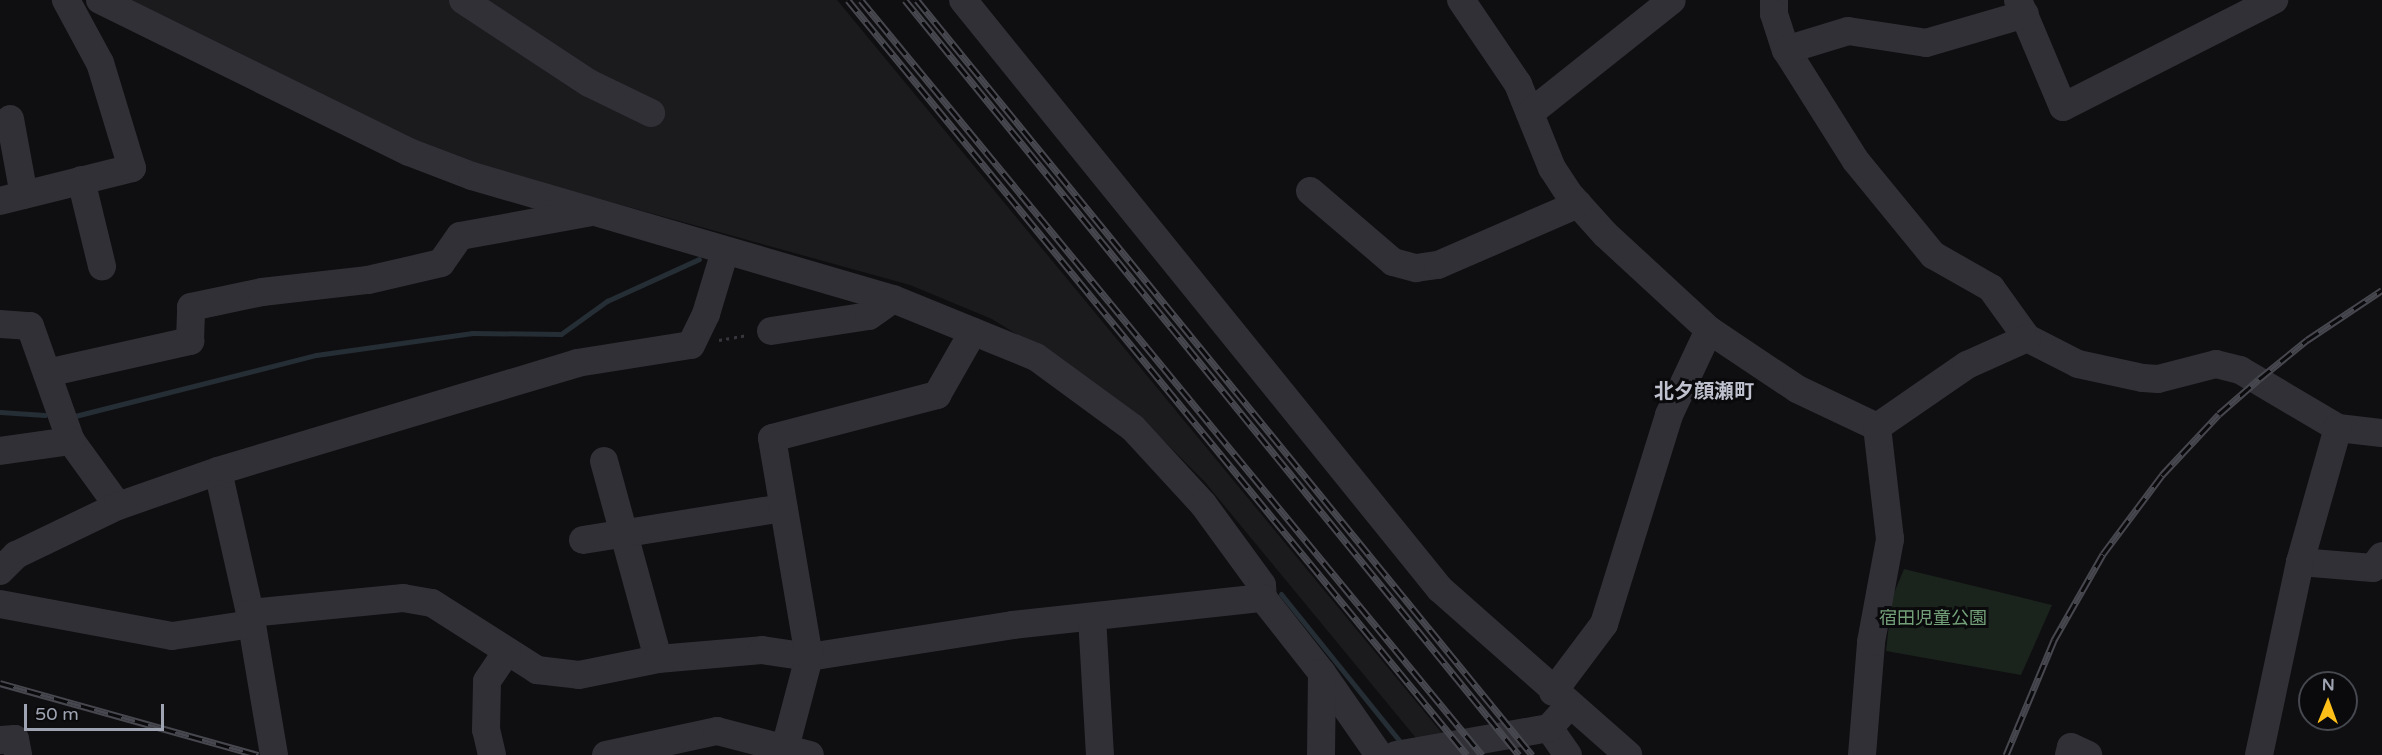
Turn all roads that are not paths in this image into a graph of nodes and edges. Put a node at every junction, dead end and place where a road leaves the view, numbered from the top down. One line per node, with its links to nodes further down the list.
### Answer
1 (66, 0): 14 (street)
2 (100, 0): 18 (street)
3 (463, 0): 11 (street)
4 (963, 0): 50 (street)
5 (1461, 0): 12 (street)
6 (1672, 0): 12 (street)
7 (1774, 0): 10 (street)
8 (2274, 0): 9 (street)
9 (2022, 7): 10 (street)
10 (1786, 50): 26 (street)
11 (651, 113)
12 (1530, 113): 17 (street)
13 (9, 119): 16 (street)
14 (81, 180): 16 (street); 20 (street)
15 (1310, 191): 17 (street)
16 (12, 198)
17 (1578, 204): 23 (street)
18 (593, 212): 19 (street); 27 (street)
19 (725, 251): 21 (street); 34 (street)
20 (102, 266)
21 (893, 299): 24 (street); 25 (street)
22 (0, 324): 27 (street)
23 (1709, 330): 28 (street); 50 (street)
24 (771, 331)
25 (973, 332): 36 (street); 42 (street)
26 (2027, 338): 28 (street); 29 (street)
27 (47, 373): 31 (street)
28 (1877, 427): 64 (street)
29 (2337, 428): 30 (street); 40 (street)
30 (2382, 434)
31 (71, 441): 32 (street); 35 (street)
32 (0, 451)
33 (604, 461): 37 (street)
34 (218, 471): 35 (street); 45 (street)
35 (118, 506): 41 (street)
36 (783, 508): 37 (street); 47 (street)
37 (626, 535): 38 (street); 48 (street)
38 (583, 540)
39 (2382, 556): 40 (street)
40 (2300, 562): 67 (street)
41 (0, 571)
42 (1263, 598): 44 (street); 49 (street)
43 (0, 604): 45 (street)
44 (1092, 617): 47 (street); 58 (street)
45 (251, 619): 46 (street); 56 (street)
46 (507, 651): 48 (street); 57 (street)
47 (808, 657): 48 (street); 53 (street)
48 (658, 659)
49 (1322, 673): 59 (street); 60 (street)
50 (1561, 699): 51 (street); 63 (street)
51 (1549, 728): 61 (street); 62 (street)
52 (0, 740): 55 (street)
53 (797, 751): 54 (street)
54 (623, 753)
55 (18, 755)
56 (274, 755)
57 (492, 755)
58 (1100, 755)
59 (1321, 755)
60 (1379, 755)
61 (1396, 755)
62 (1568, 755)
63 (1628, 755)
64 (1862, 755)
65 (2069, 755): 66 (street)
66 (2088, 755)
67 (2259, 755)

